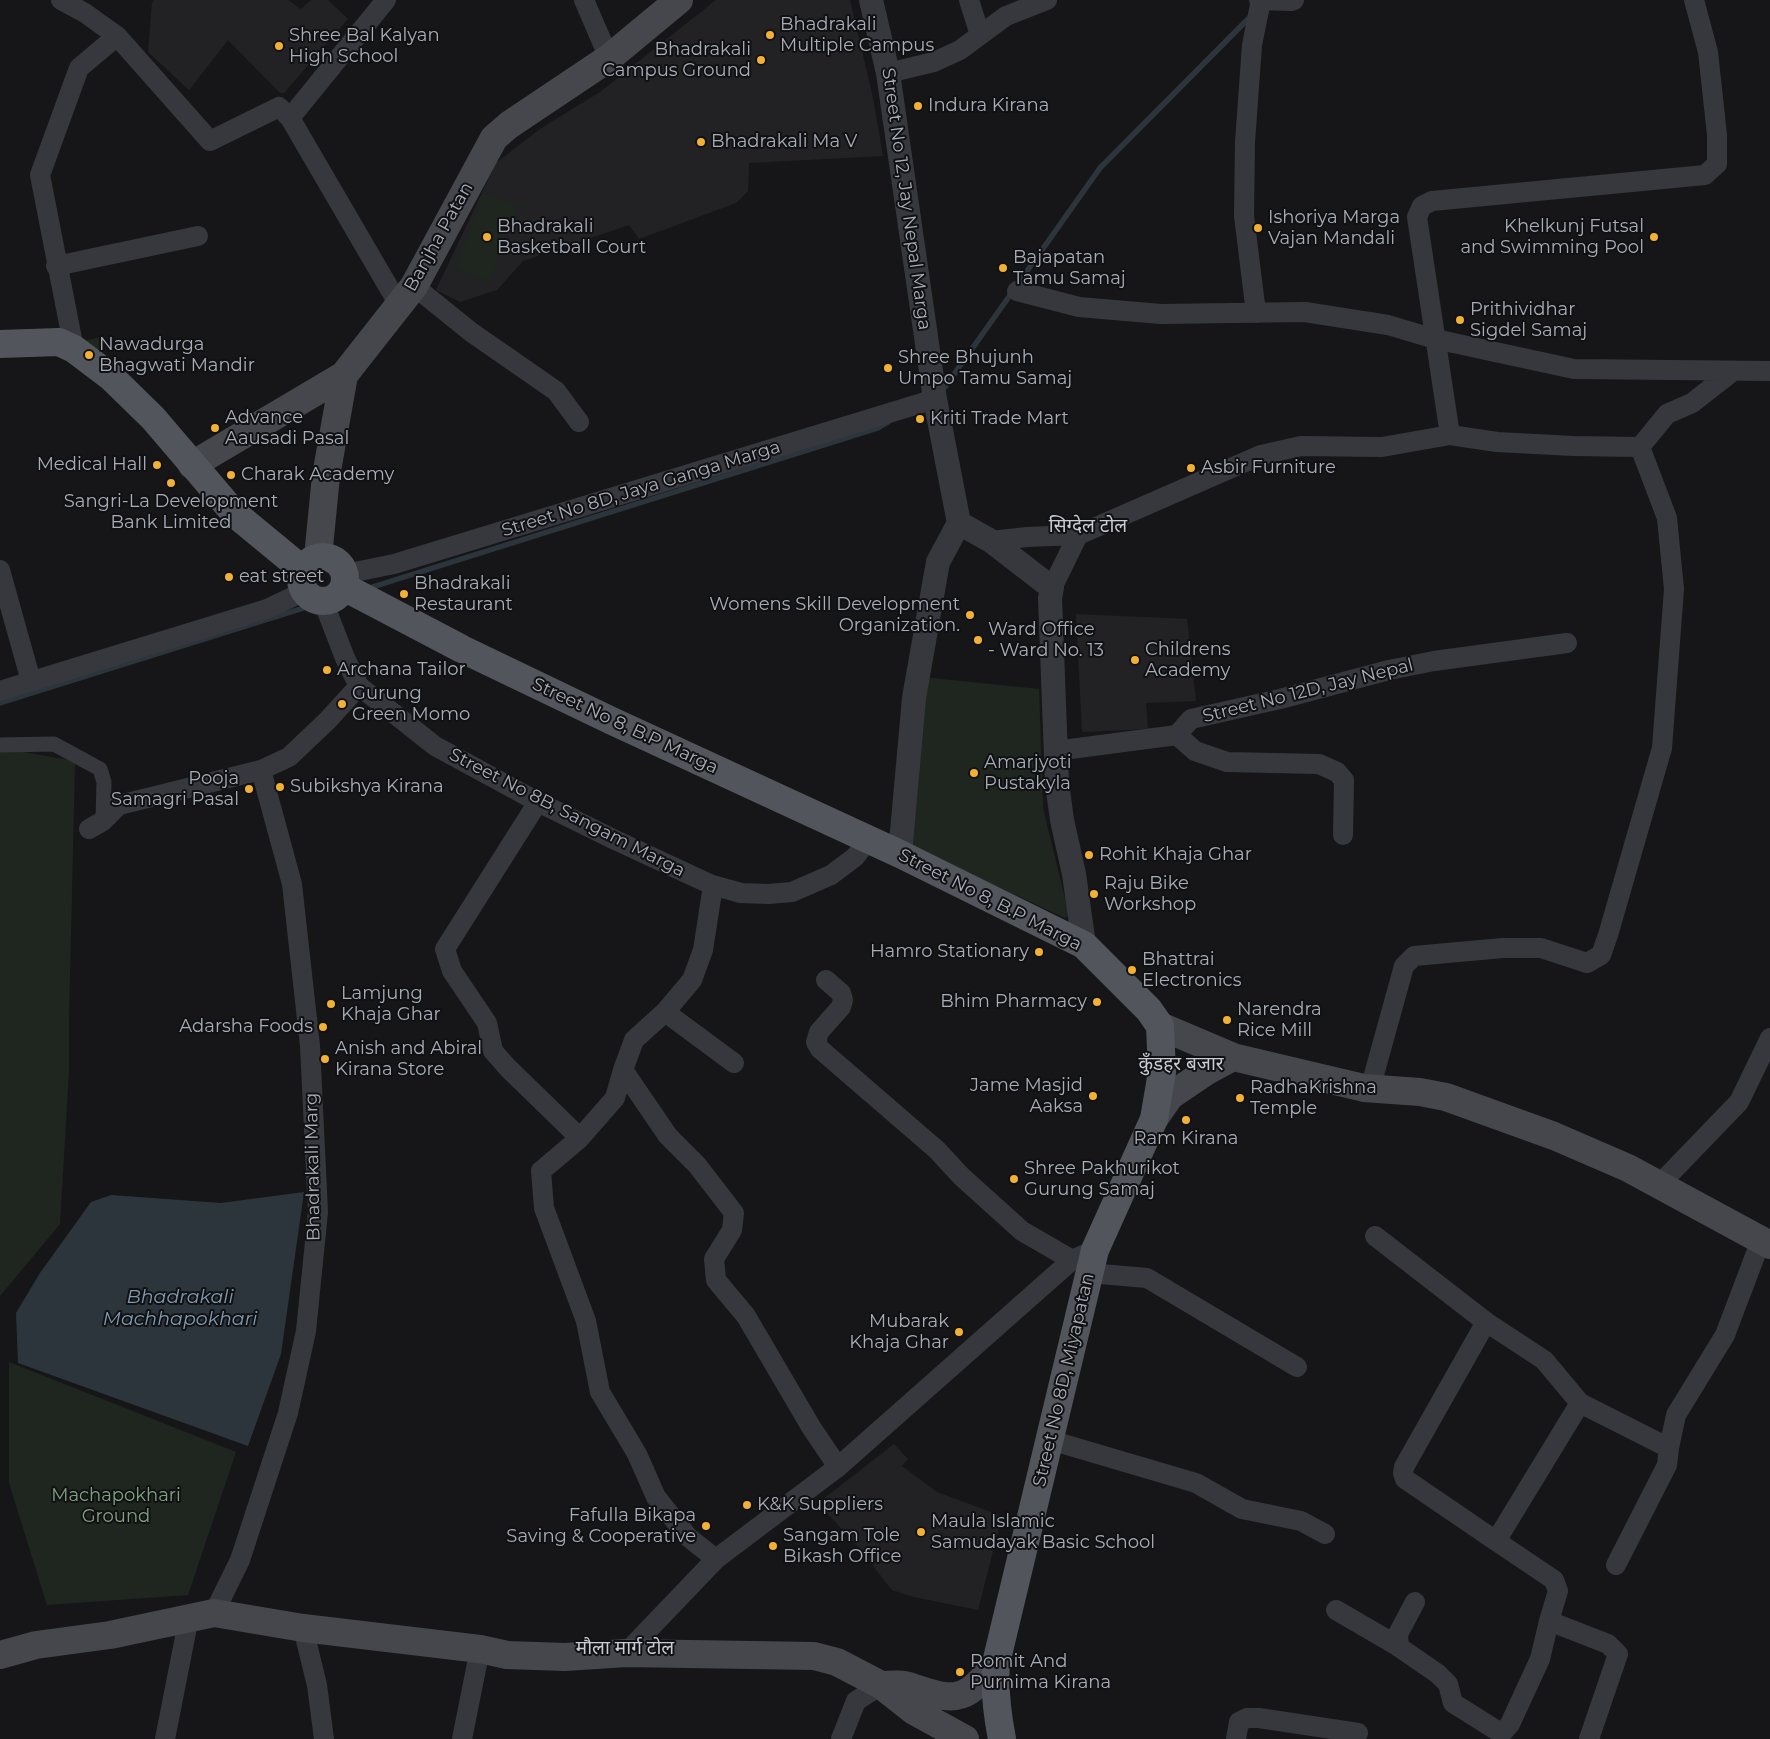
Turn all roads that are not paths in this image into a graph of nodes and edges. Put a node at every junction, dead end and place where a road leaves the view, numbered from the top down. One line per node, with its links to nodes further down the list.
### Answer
1 (61, 0): 12 (street)
2 (386, 0): 15 (street)
3 (584, 0): 13 (street)
4 (679, 0): 13 (main road, Banjha Patan)
5 (871, 0): 14 (street, Street No 12, Jay Nepal Marga)
6 (969, 0): 11 (street)
7 (1047, 0): 11 (street)
8 (1260, 0): 9 (street); 20 (street)
9 (1294, 0)
10 (1694, 0): 21 (street)
11 (980, 34): 14 (street)
12 (117, 36): 15 (street); 17 (street)
13 (609, 58): 19 (main road, Banjha Patan)
14 (888, 73): 27 (street, Street No 12, Jay Nepal Marga)
15 (290, 118): 19 (street)
16 (198, 236): 17 (street)
17 (56, 266): 23 (street)
18 (1018, 291): 20 (street)
19 (407, 295): 26 (main road, Banjha Patan); 28 (street)
20 (1256, 313): 21 (street)
21 (1435, 339): 24 (street); 29 (street)
22 (0, 344): 23 (main road)
23 (74, 349): 31 (main road, Street No 8, B.P Marga)
24 (1733, 371): 25 (street); 30 (street)
25 (1770, 371)
26 (344, 375): 31 (main road, Banjha Patan); 36 (main road)
27 (935, 400): 32 (street, Street No 12, Jay Nepal Marga); 36 (street, Street No 8D, Jaya Ganga Marga)
28 (579, 422)
29 (1450, 436): 30 (street); 33 (street)
30 (1640, 447): 60 (street)
31 (192, 465): 36 (main road, Street No 8, B.P Marga)
32 (960, 523): 34 (street); 50 (street)
33 (1078, 535): 34 (street); 37 (street)
34 (992, 541): 37 (street)
35 (0, 570): 39 (street)
36 (323, 580): 39 (street, Street No 8D, Jaya Ganga Marga); 40 (street, Street No 8B, Sangam Marga); 49 (main road, Street No 8, B.P Marga)
37 (1052, 588): 44 (street)
38 (1567, 642): 42 (street, Street No 12D, Jay Nepal)
39 (31, 681): 41 (street, Street No 8D, Jaya Ganga Marga)
40 (359, 686): 45 (street); 46 (street, Street No 8B, Sangam Marga)
41 (0, 691)
42 (1177, 735): 44 (street); 48 (street)
43 (0, 745): 47 (street)
44 (1055, 751): 52 (street)
45 (261, 770): 47 (street); 79 (street, Bhadrakali Marg)
46 (538, 802): 51 (street, Street No 8B, Sangam Marga); 62 (street)
47 (96, 825)
48 (1343, 835)
49 (868, 840): 50 (main road, Street No 8, B.P Marga); 51 (street, Street No 8B, Sangam Marga)
50 (900, 854): 52 (main road, Street No 8, B.P Marga)
51 (712, 885): 54 (street)
52 (1084, 944): 55 (main road, Street No 8, B.P Marga)
53 (826, 980): 66 (street)
54 (665, 1012): 58 (street); 59 (street)
55 (1160, 1026): 57 (main road); 61 (main road, Street No 8D, Miyapatan)
56 (1770, 1038): 63 (street)
57 (1233, 1057): 60 (main road); 61 (main road, Street No 8D, Miyapatan)
58 (734, 1062)
59 (623, 1070): 62 (street); 72 (street)
60 (1370, 1089): 63 (main road)
61 (1154, 1119): 66 (main road, Street No 8D, Miyapatan)
62 (580, 1138): 75 (street)
63 (1659, 1185): 65 (main road)
64 (1375, 1236): 67 (street)
65 (1766, 1242): 71 (street)
66 (1085, 1261): 68 (street); 70 (main road, Street No 8D, Miyapatan); 72 (street)
67 (1486, 1322): 69 (street); 74 (street)
68 (1298, 1368)
69 (1580, 1403): 71 (street); 74 (street)
70 (1050, 1440): 73 (street); 86 (main road, Street No 8D, Miyapatan)
71 (1668, 1448): 76 (street)
72 (838, 1466): 75 (street)
73 (1325, 1534)
74 (1496, 1541): 80 (street)
75 (716, 1559): 84 (street)
76 (1616, 1565)
77 (1414, 1602): 82 (street)
78 (1336, 1610): 82 (street)
79 (202, 1615): 81 (main road); 85 (main road); 89 (street, Bhadrakali Marg)
80 (1549, 1621): 82 (street); 96 (street)
81 (303, 1628): 83 (main road); 90 (street)
82 (1399, 1647)
83 (480, 1649): 84 (main road); 91 (street)
84 (626, 1653): 87 (main road)
85 (0, 1655)
86 (996, 1663): 87 (main road); 94 (main road, Street No 8D, Miyapatan)
87 (881, 1685): 92 (street); 93 (main road)
88 (1358, 1734): 95 (street)
89 (165, 1739)
90 (324, 1739)
91 (462, 1739)
92 (841, 1739)
93 (963, 1739)
94 (1002, 1739)
95 (1236, 1739)
96 (1589, 1739)

